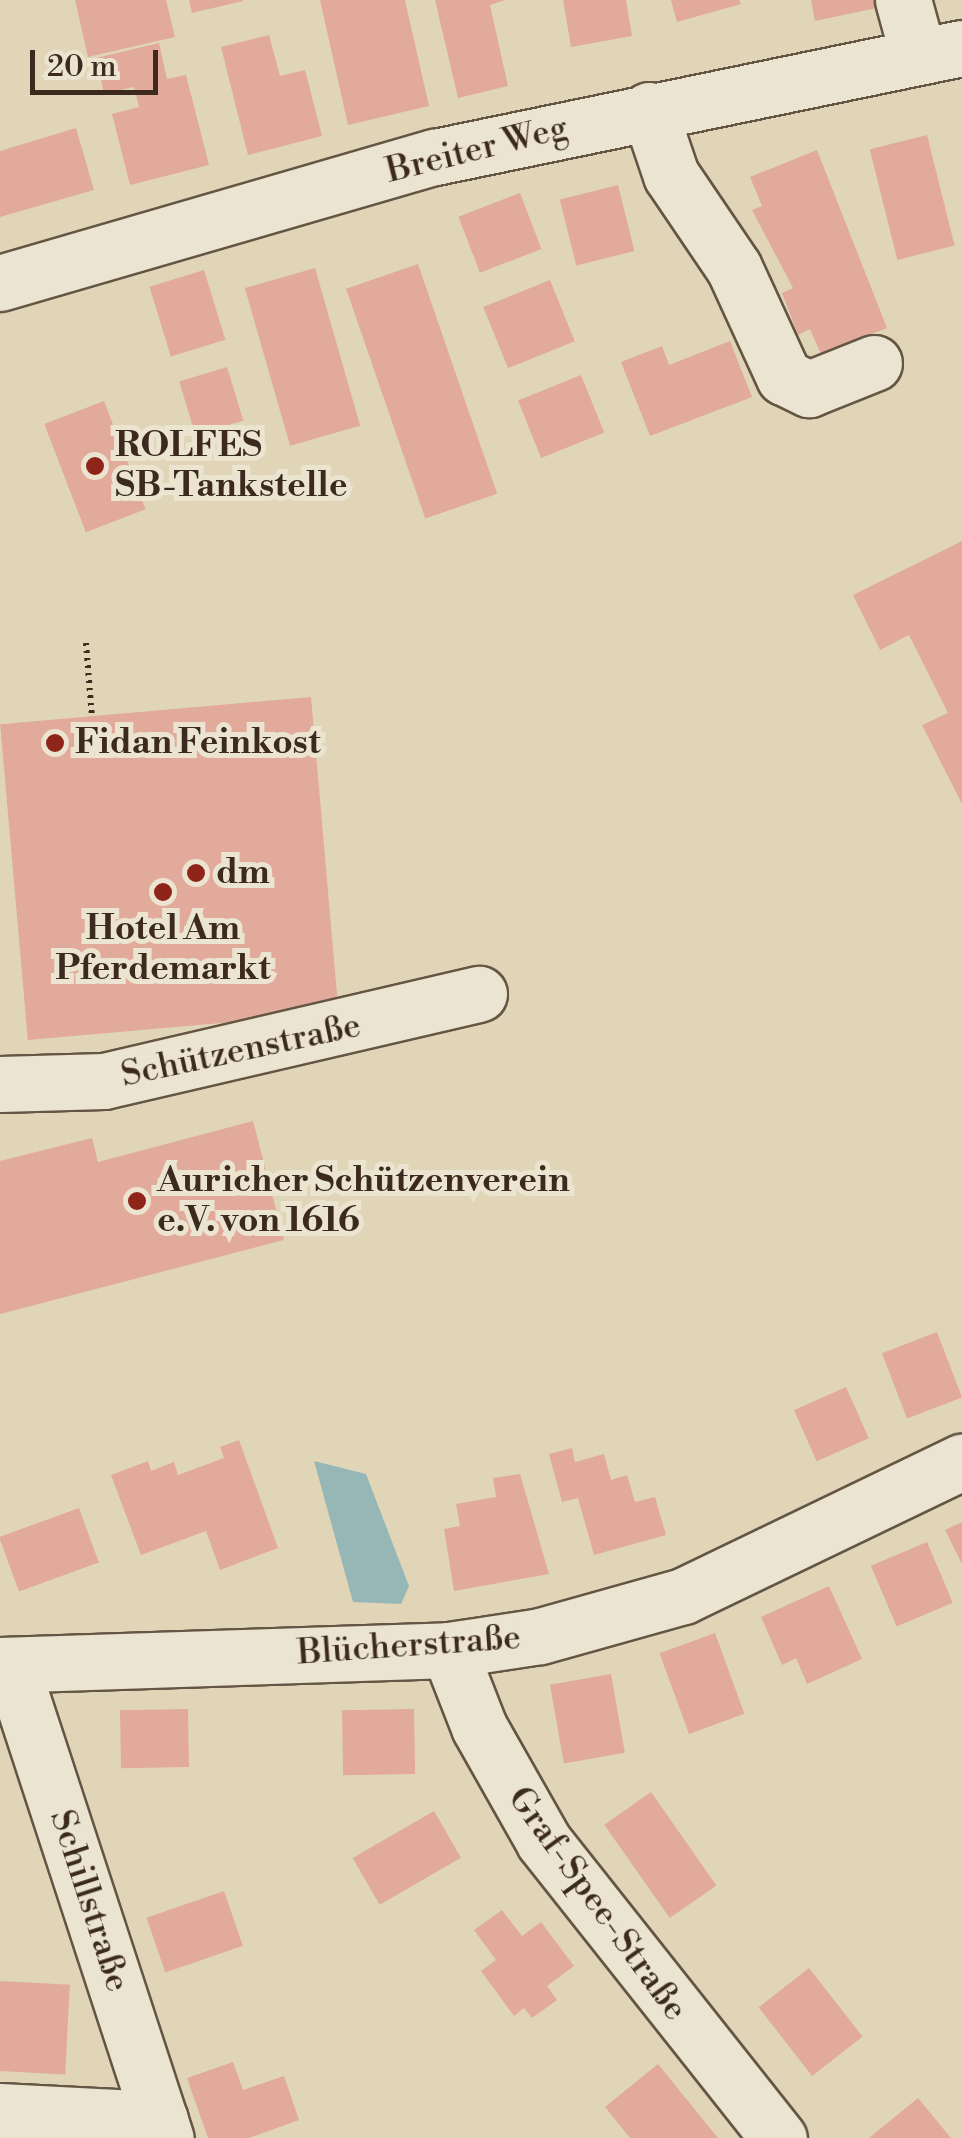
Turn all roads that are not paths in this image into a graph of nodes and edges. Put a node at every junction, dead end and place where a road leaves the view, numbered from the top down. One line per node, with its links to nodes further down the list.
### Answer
1 (903, 0): 2 (street)
2 (940, 52): 3 (street, Breiter Weg)
3 (649, 110): 4 (street, Breiter Weg); 5 (street)
4 (0, 283)
5 (874, 363)
6 (479, 994): 7 (street, Schützenstraße)
7 (0, 1084)
8 (962, 1462): 9 (street, Blücherstraße)
9 (449, 1650): 10 (street, Blücherstraße); 13 (street, Graf-Spee-Straße)
10 (6, 1665): 12 (street, Schillstraße)
11 (0, 2111): 12 (street)
12 (163, 2128)
13 (778, 2138)

